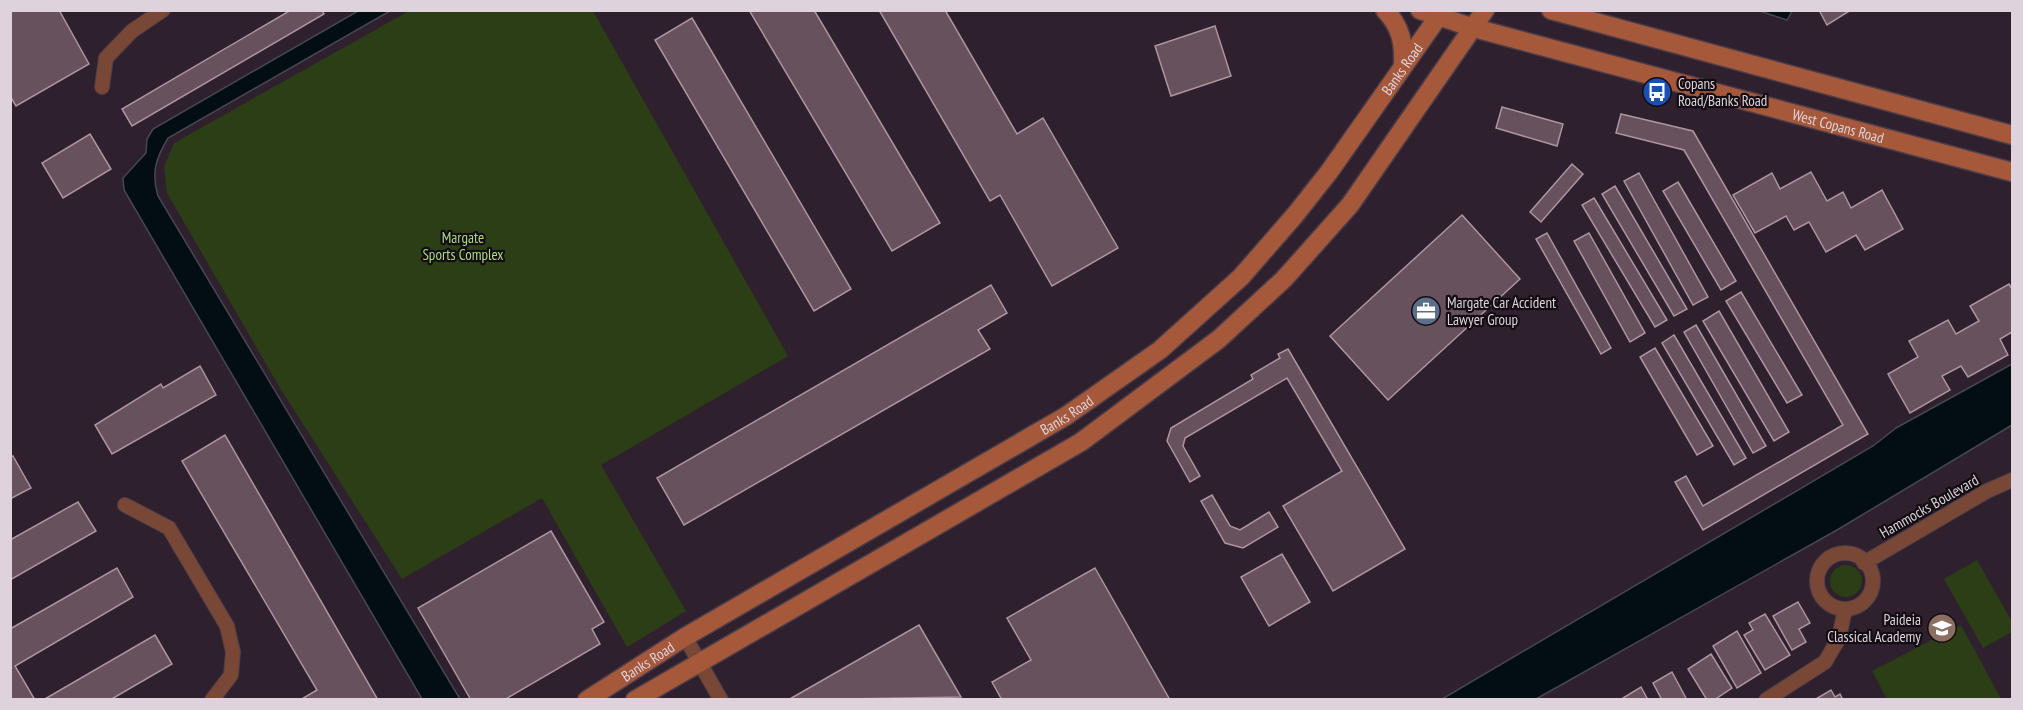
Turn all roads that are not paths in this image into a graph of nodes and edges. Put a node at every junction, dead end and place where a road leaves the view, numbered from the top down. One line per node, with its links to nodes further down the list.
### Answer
1 (163, 10): 10 (street)
2 (1385, 10): 9 (street)
3 (1420, 10): 6 (street, West Copans Road)
4 (1485, 10): 8 (street, Banks Road)
5 (1551, 10): 7 (street)
6 (1441, 14): 8 (street, West Copans Road); 9 (street, Banks Road)
7 (1580, 15): 11 (street)
8 (1474, 28): 12 (street, West Copans Road); 18 (street, Banks Road)
9 (1403, 65): 17 (street, Banks Road)
10 (102, 87)
11 (2013, 135)
12 (2013, 172)
13 (2013, 480): 15 (street, Hammocks Boulevard)
14 (125, 505): 19 (street)
15 (1864, 563): 16 (street); 16 (street)
16 (1845, 609): 23 (street)
17 (685, 638): 18 (street); 20 (street, Banks Road)
18 (699, 661): 21 (street, Banks Road); 22 (street)
19 (212, 699)
20 (587, 699)
21 (635, 699)
22 (721, 699)
23 (1766, 699)

